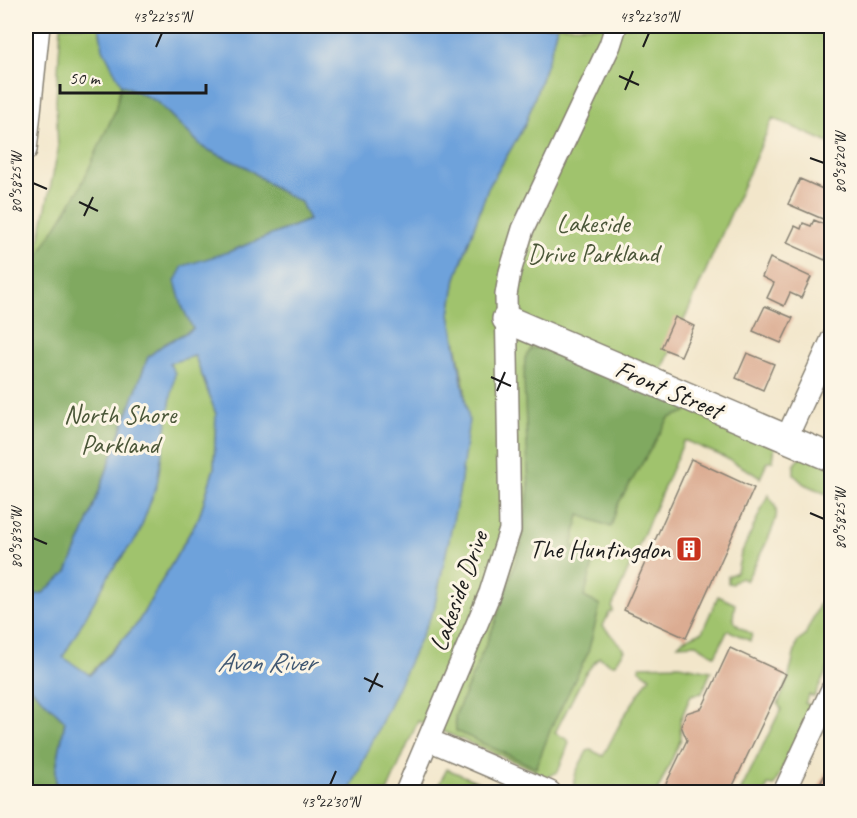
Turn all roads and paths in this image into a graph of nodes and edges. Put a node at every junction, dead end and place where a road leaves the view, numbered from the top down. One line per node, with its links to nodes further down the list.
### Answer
1 (39, 26): 3 (street)
2 (616, 26): 5 (street, Lakeside Drive)
3 (28, 116): 4 (street)
4 (26, 150)
5 (506, 319): 7 (street, Front Street); 10 (street, Lakeside Drive)
6 (831, 339): 7 (street)
7 (786, 439): 8 (street, Front Street)
8 (831, 459)
9 (831, 689): 13 (street)
10 (429, 740): 11 (street, Lakeside Drive); 12 (street)
11 (406, 792)
12 (550, 792)
13 (784, 792)

